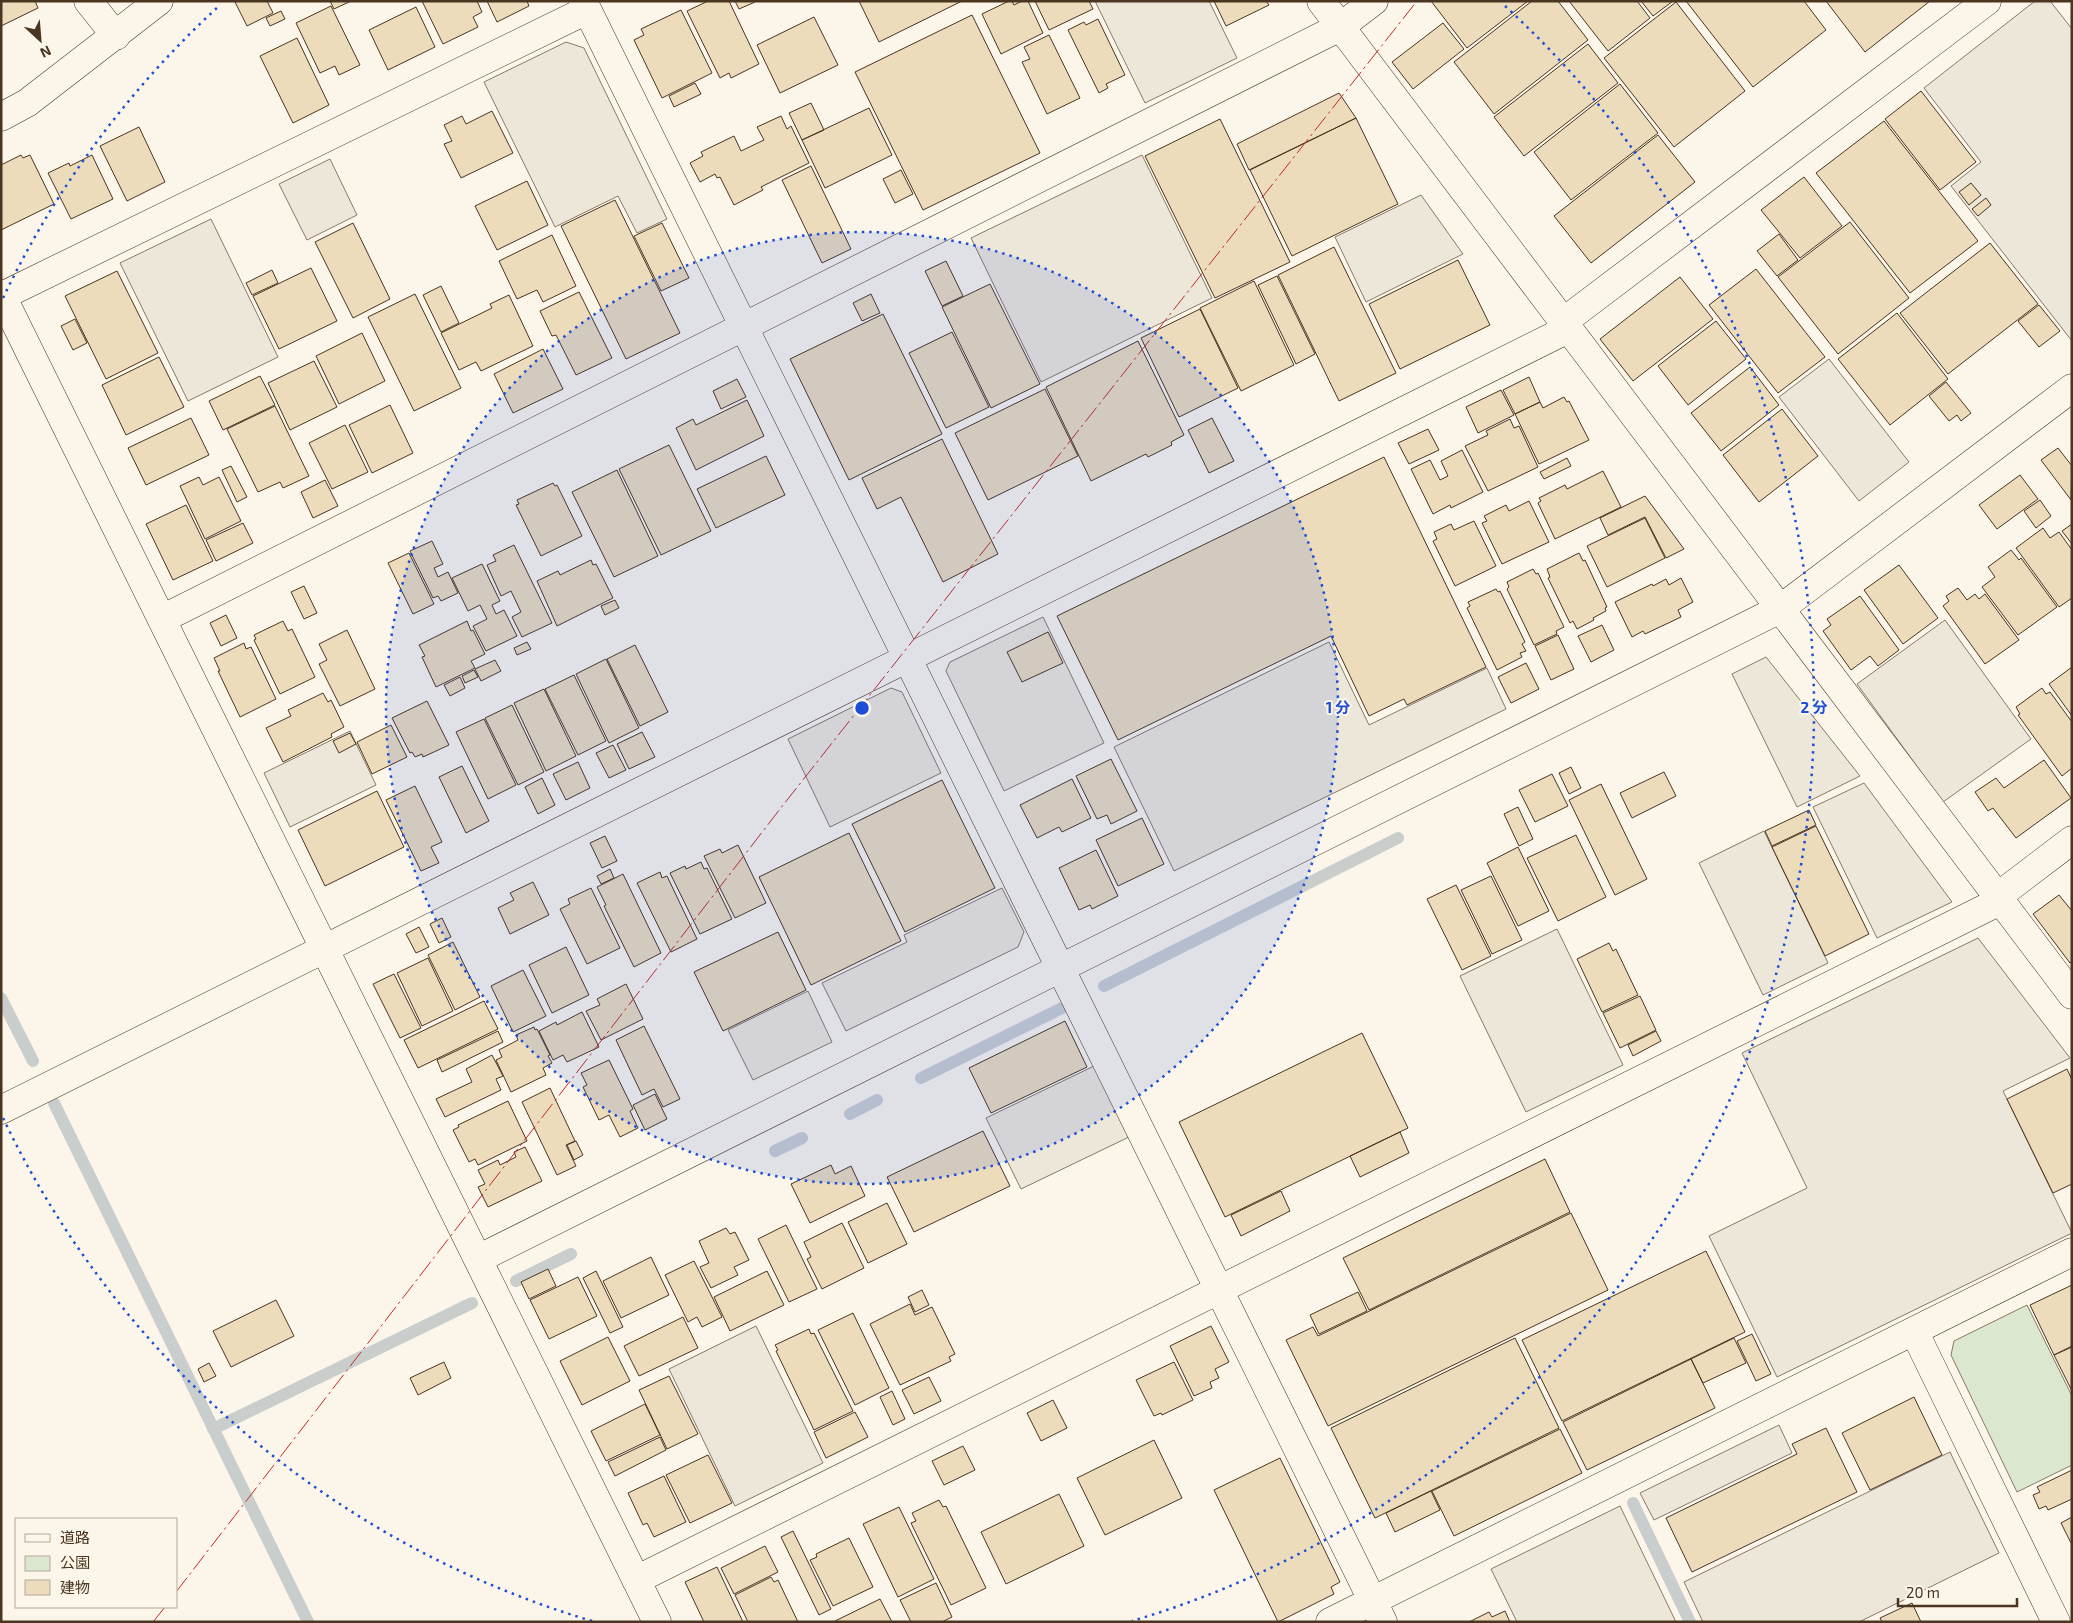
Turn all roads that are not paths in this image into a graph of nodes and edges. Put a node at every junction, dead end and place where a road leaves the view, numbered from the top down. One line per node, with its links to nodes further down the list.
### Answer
1 (88, 1): 8 (street)
2 (159, 1): 8 (street)
3 (1321, 1): 7 (street)
4 (1374, 1): 7 (street)
5 (1987, 1): 11 (street)
6 (588, 5): 10 (street); 12 (street)
7 (1340, 27): 11 (street); 12 (street)
8 (116, 36): 9 (street)
9 (1, 117)
10 (2, 295): 15 (street)
11 (1566, 326): 14 (street); 16 (street)
12 (744, 327): 15 (street); 16 (street)
13 (2072, 388): 14 (street)
14 (1780, 610): 18 (street); 20 (street)
15 (162, 620): 19 (street)
16 (907, 658): 19 (street); 20 (street)
17 (2072, 840): 18 (street)
18 (1999, 899): 21 (street); 25 (street)
19 (324, 949): 22 (street); 24 (street)
20 (1060, 969): 24 (street); 25 (street)
21 (2072, 995)
22 (1, 1110)
23 (2072, 1252): 26 (street)
24 (478, 1259): 27 (street)
25 (1219, 1290): 27 (street); 28 (street)
26 (1914, 1330): 28 (street); 31 (street)
27 (636, 1580): 29 (street)
28 (1378, 1611): 30 (street)
29 (657, 1622)
30 (1330, 1622)
31 (2056, 1622)

